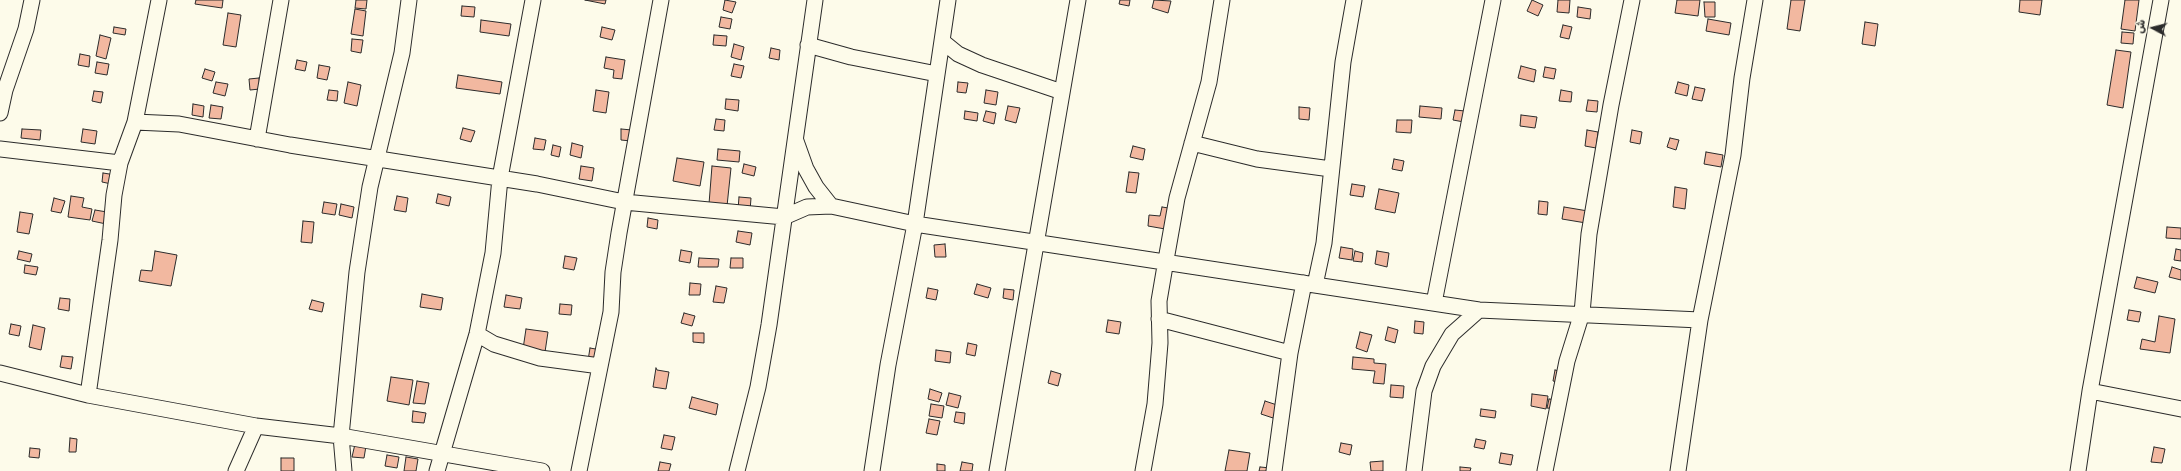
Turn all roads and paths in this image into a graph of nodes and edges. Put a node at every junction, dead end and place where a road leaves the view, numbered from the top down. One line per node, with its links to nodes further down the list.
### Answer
1 (32, 0): 20 (street)
2 (159, 0): 21 (street)
3 (281, 0): 22 (street)
4 (409, 0): 26 (street)
5 (533, 0): 29 (street)
6 (661, 0): 30 (street)
7 (815, 0): 17 (street)
8 (948, 0): 16 (street)
9 (1078, 0): 19 (street)
10 (1222, 0): 24 (street)
11 (1354, 0): 28 (street)
12 (1494, 0): 37 (street)
13 (1632, 0): 39 (street)
14 (1755, 0): 41 (street)
15 (2161, 0): 46 (street)
16 (942, 41): 18 (street); 19 (street)
17 (808, 45): 18 (street); 23 (street)
18 (937, 74): 33 (street)
19 (1062, 92): 34 (street)
20 (0, 114)
21 (135, 122): 22 (street); 27 (street)
22 (257, 139): 26 (street)
23 (795, 140): 31 (street); 32 (street)
24 (1192, 143): 28 (street); 35 (street)
25 (0, 149): 27 (street)
26 (377, 158): 29 (street); 50 (street)
27 (120, 162): 47 (street)
28 (1331, 169): 36 (street)
29 (500, 178): 30 (street); 42 (street)
30 (624, 202): 32 (street); 44 (street)
31 (831, 206): 32 (street); 33 (street)
32 (784, 217): 57 (street)
33 (915, 224): 34 (street); 58 (street)
34 (1036, 242): 35 (street); 59 (street)
35 (1166, 260): 36 (street); 40 (street)
36 (1310, 284): 37 (street); 43 (street)
37 (1434, 303): 38 (street)
38 (1479, 310): 39 (street); 62 (street)
39 (1582, 314): 41 (street); 63 (street)
40 (1159, 319): 43 (street); 60 (street)
41 (1700, 320): 64 (street)
42 (477, 334): 44 (street); 51 (street)
43 (1290, 353): 61 (street)
44 (600, 366): 56 (street)
45 (0, 373): 47 (street)
46 (2090, 391): 48 (street); 65 (street)
47 (88, 395): 49 (street)
48 (2181, 409)
49 (256, 426): 50 (street); 52 (street)
50 (341, 436): 51 (street); 53 (street)
51 (442, 453): 54 (street); 55 (street)
52 (236, 471)
53 (344, 471)
54 (437, 471)
55 (542, 471)
56 (579, 471)
57 (737, 471)
58 (872, 471)
59 (997, 471)
60 (1143, 471)
61 (1274, 471)
62 (1414, 471)
63 (1545, 471)
64 (1678, 471)
65 (2078, 471)

